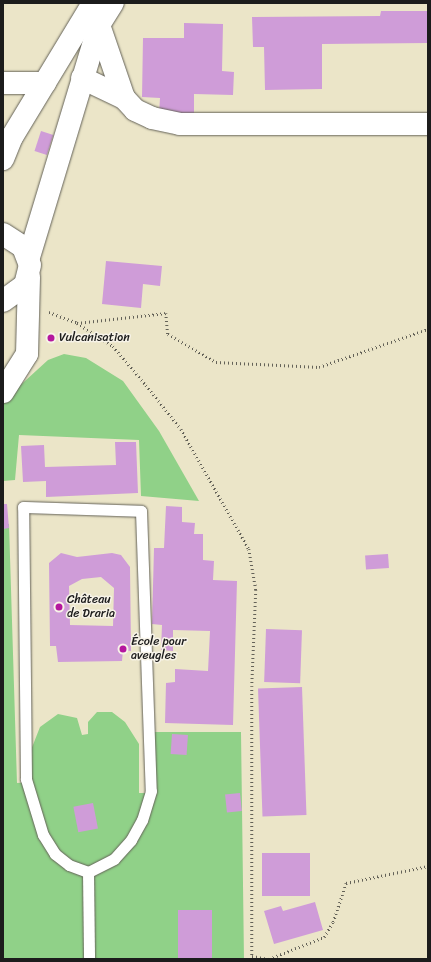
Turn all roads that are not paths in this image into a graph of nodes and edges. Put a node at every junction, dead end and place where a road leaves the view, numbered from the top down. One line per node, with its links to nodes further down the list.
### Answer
1 (93, 3): 5 (street)
2 (113, 3): 3 (street)
3 (99, 25): 4 (street); 7 (street)
4 (82, 78): 7 (street); 11 (street)
5 (45, 82): 6 (street); 9 (street)
6 (3, 83)
7 (124, 98): 8 (street)
8 (428, 124)
9 (3, 159)
10 (3, 234): 11 (street)
11 (29, 267): 12 (street); 13 (street)
12 (3, 301)
13 (3, 392)
14 (88, 872): 14 (lane); 15 (lane)
15 (89, 959)

